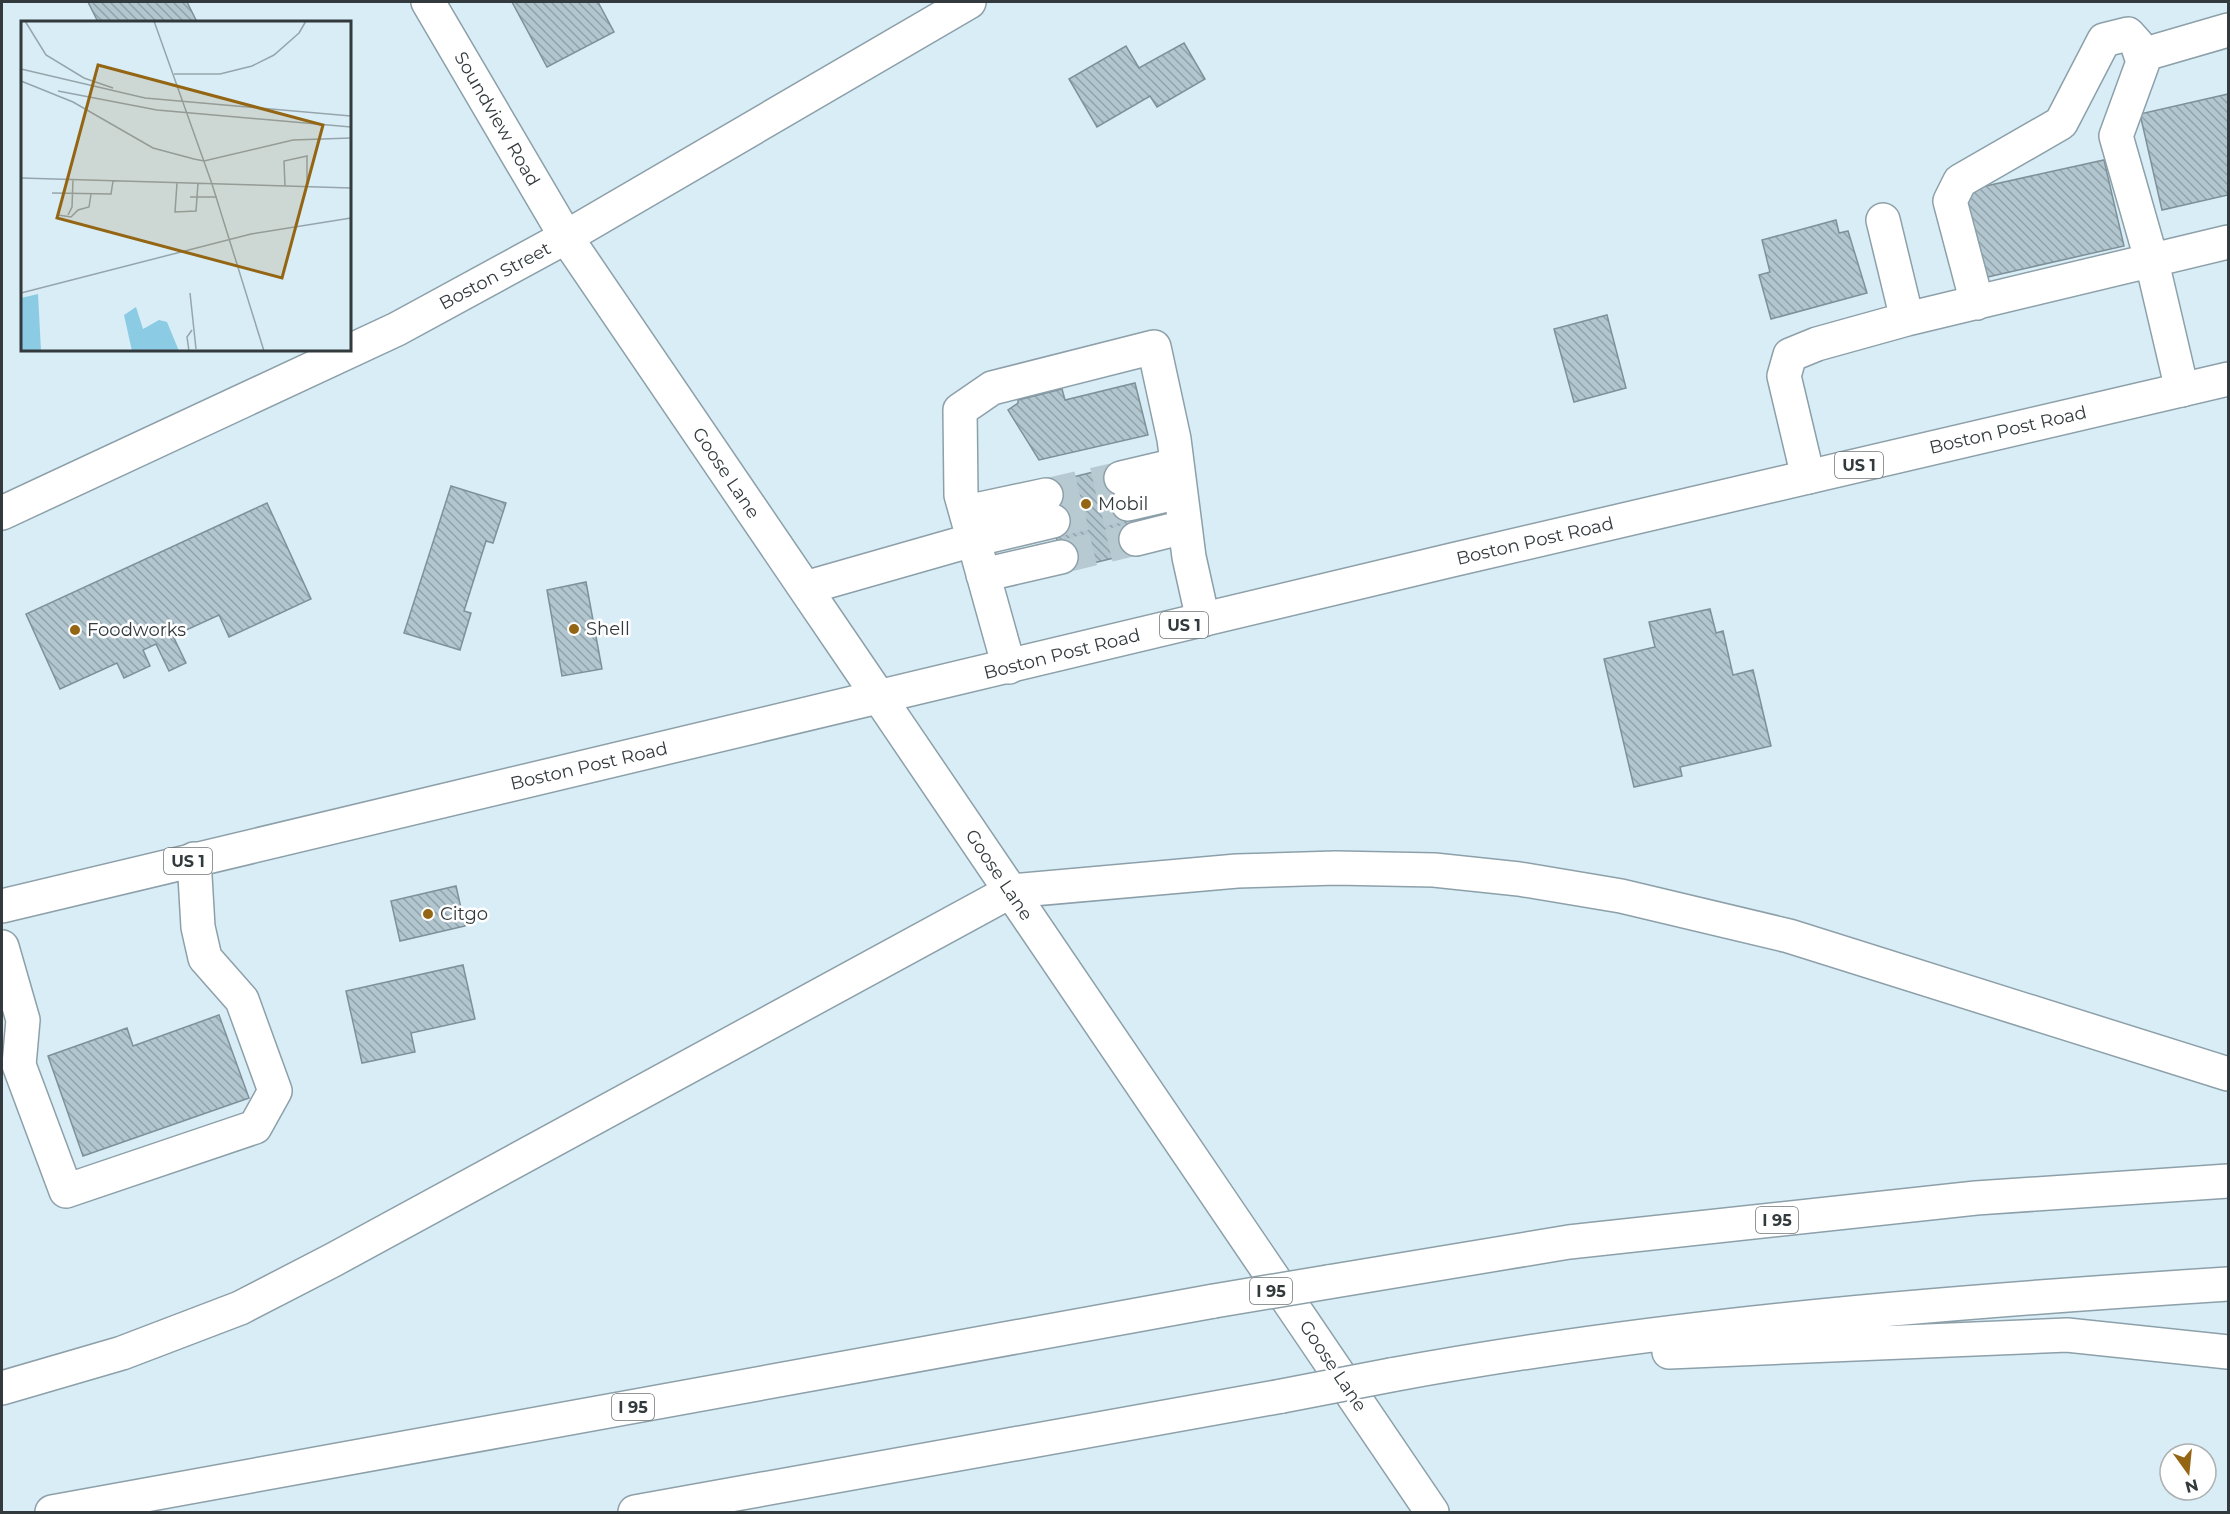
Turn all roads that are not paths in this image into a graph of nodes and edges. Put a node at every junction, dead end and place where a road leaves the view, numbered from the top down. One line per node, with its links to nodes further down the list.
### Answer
1 (428, 2): 6 (main road, Soundview Road)
2 (969, 2): 6 (main road, Boston Street)
3 (2229, 30): 4 (main road)
4 (2142, 55): 8 (main road); 9 (main road)
5 (1883, 220): 10 (main road)
6 (566, 237): 11 (main road, Boston Street); 25 (main road, Goose Lane)
7 (2229, 242): 8 (main road)
8 (2151, 262): 9 (main road); 14 (main road)
9 (1977, 303): 10 (main road)
10 (1907, 319): 15 (main road)
11 (351, 350)
12 (350, 351): 19 (main road, Boston Street)
13 (2229, 379): 14 (main road, Boston Post Road / US 1)
14 (2182, 390): 15 (main road, Boston Post Road / US 1)
15 (1808, 477): 26 (main road, Boston Post Road / US 1)
16 (1178, 479): 17 (main road); 20 (main road); 21 (main road)
17 (1124, 491)
18 (1049, 508): 20 (main road)
19 (2, 513)
20 (970, 526): 24 (main road); 25 (main road)
21 (1184, 527): 22 (main road); 26 (main road)
22 (1136, 539)
23 (1061, 557): 24 (main road)
24 (983, 575): 27 (main road)
25 (805, 588): 28 (main road, Goose Lane)
26 (1203, 620): 27 (main road, Boston Post Road / US 1)
27 (1009, 667): 28 (main road, Boston Post Road / US 1)
28 (879, 698): 29 (main road, Boston Post Road / US 1); 30 (main road, Goose Lane)
29 (194, 859): 31 (main road, Boston Post Road / US 1); 32 (main road)
30 (1011, 891): 33 (main road); 38 (main road); 41 (main road, Goose Lane)
31 (2, 906)
32 (2, 947)
33 (2229, 1074)
34 (2229, 1181): 39 (main road, I 95, bridge)
35 (2229, 1284): 37 (main road)
36 (2229, 1352): 37 (main road)
37 (1473, 1360): 40 (main road, bridge)
38 (2, 1388)
39 (52, 1512)
40 (635, 1512)
41 (1432, 1512)

